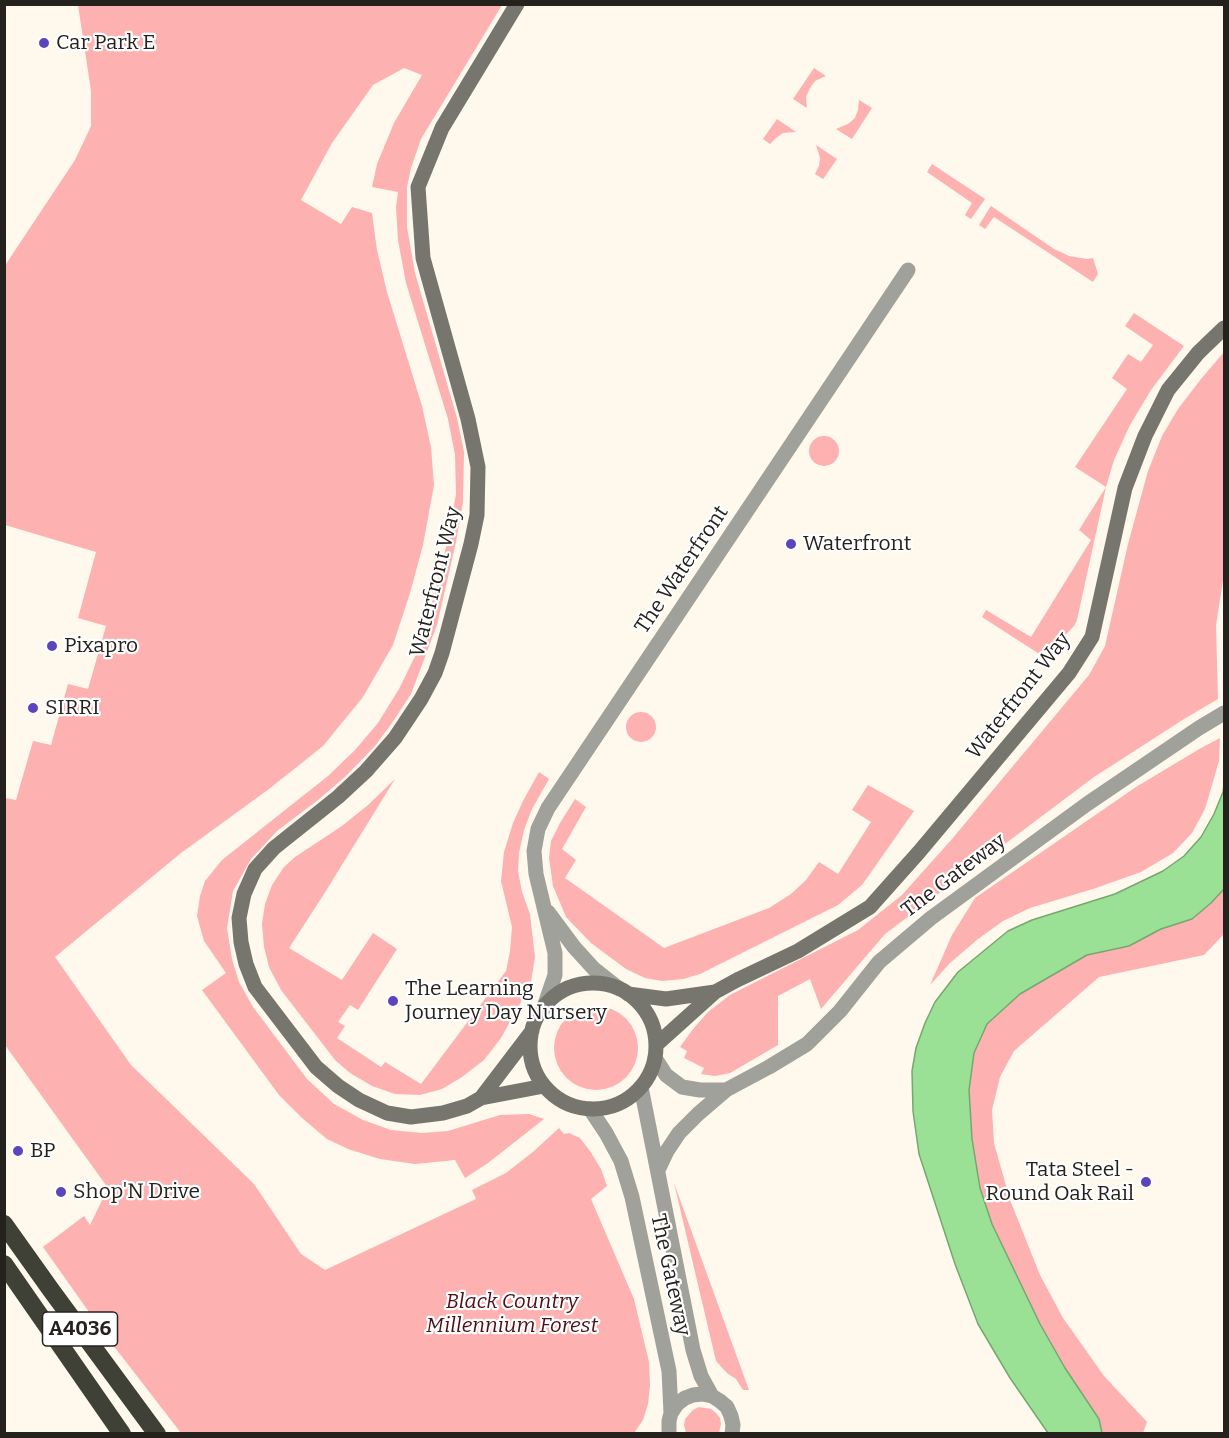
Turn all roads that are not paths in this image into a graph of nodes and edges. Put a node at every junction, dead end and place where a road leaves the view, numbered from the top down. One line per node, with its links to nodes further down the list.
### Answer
1 (517, 4): 14 (street, Waterfront Way)
2 (908, 270): 5 (street, The Waterfront)
3 (1224, 328): 7 (street, Waterfront Way)
4 (1224, 713): 13 (street, The Gateway)
5 (545, 907): 6 (street, The Waterfront); 8 (street, The Waterfront)
6 (623, 991): 7 (street, Waterfront Way); 8 (street, Waterfront Way); 10 (street)
7 (715, 992): 10 (street, Waterfront Way)
8 (543, 1010): 9 (street, Waterfront Way)
9 (532, 1031): 11 (street, Waterfront Way); 14 (street, Waterfront Way)
10 (656, 1051): 12 (street, Waterfront Way); 13 (street, The Gateway)
11 (544, 1086): 14 (street, Waterfront Way); 15 (street, Waterfront Way)
12 (641, 1087): 15 (street, Waterfront Way); 16 (street, The Gateway)
13 (726, 1090): 16 (street, The Gateway)
14 (481, 1098)
15 (590, 1109): 20 (street, The Gateway)
16 (658, 1170): 19 (street, The Gateway)
17 (4, 1224): 23 (highway, A4036)
18 (4, 1264): 22 (highway, A4036)
19 (712, 1396): 20 (street); 24 (street, The Gateway)
20 (671, 1413): 21 (street, The Gateway)
21 (667, 1432)
22 (122, 1434)
23 (157, 1434)
24 (732, 1434)

